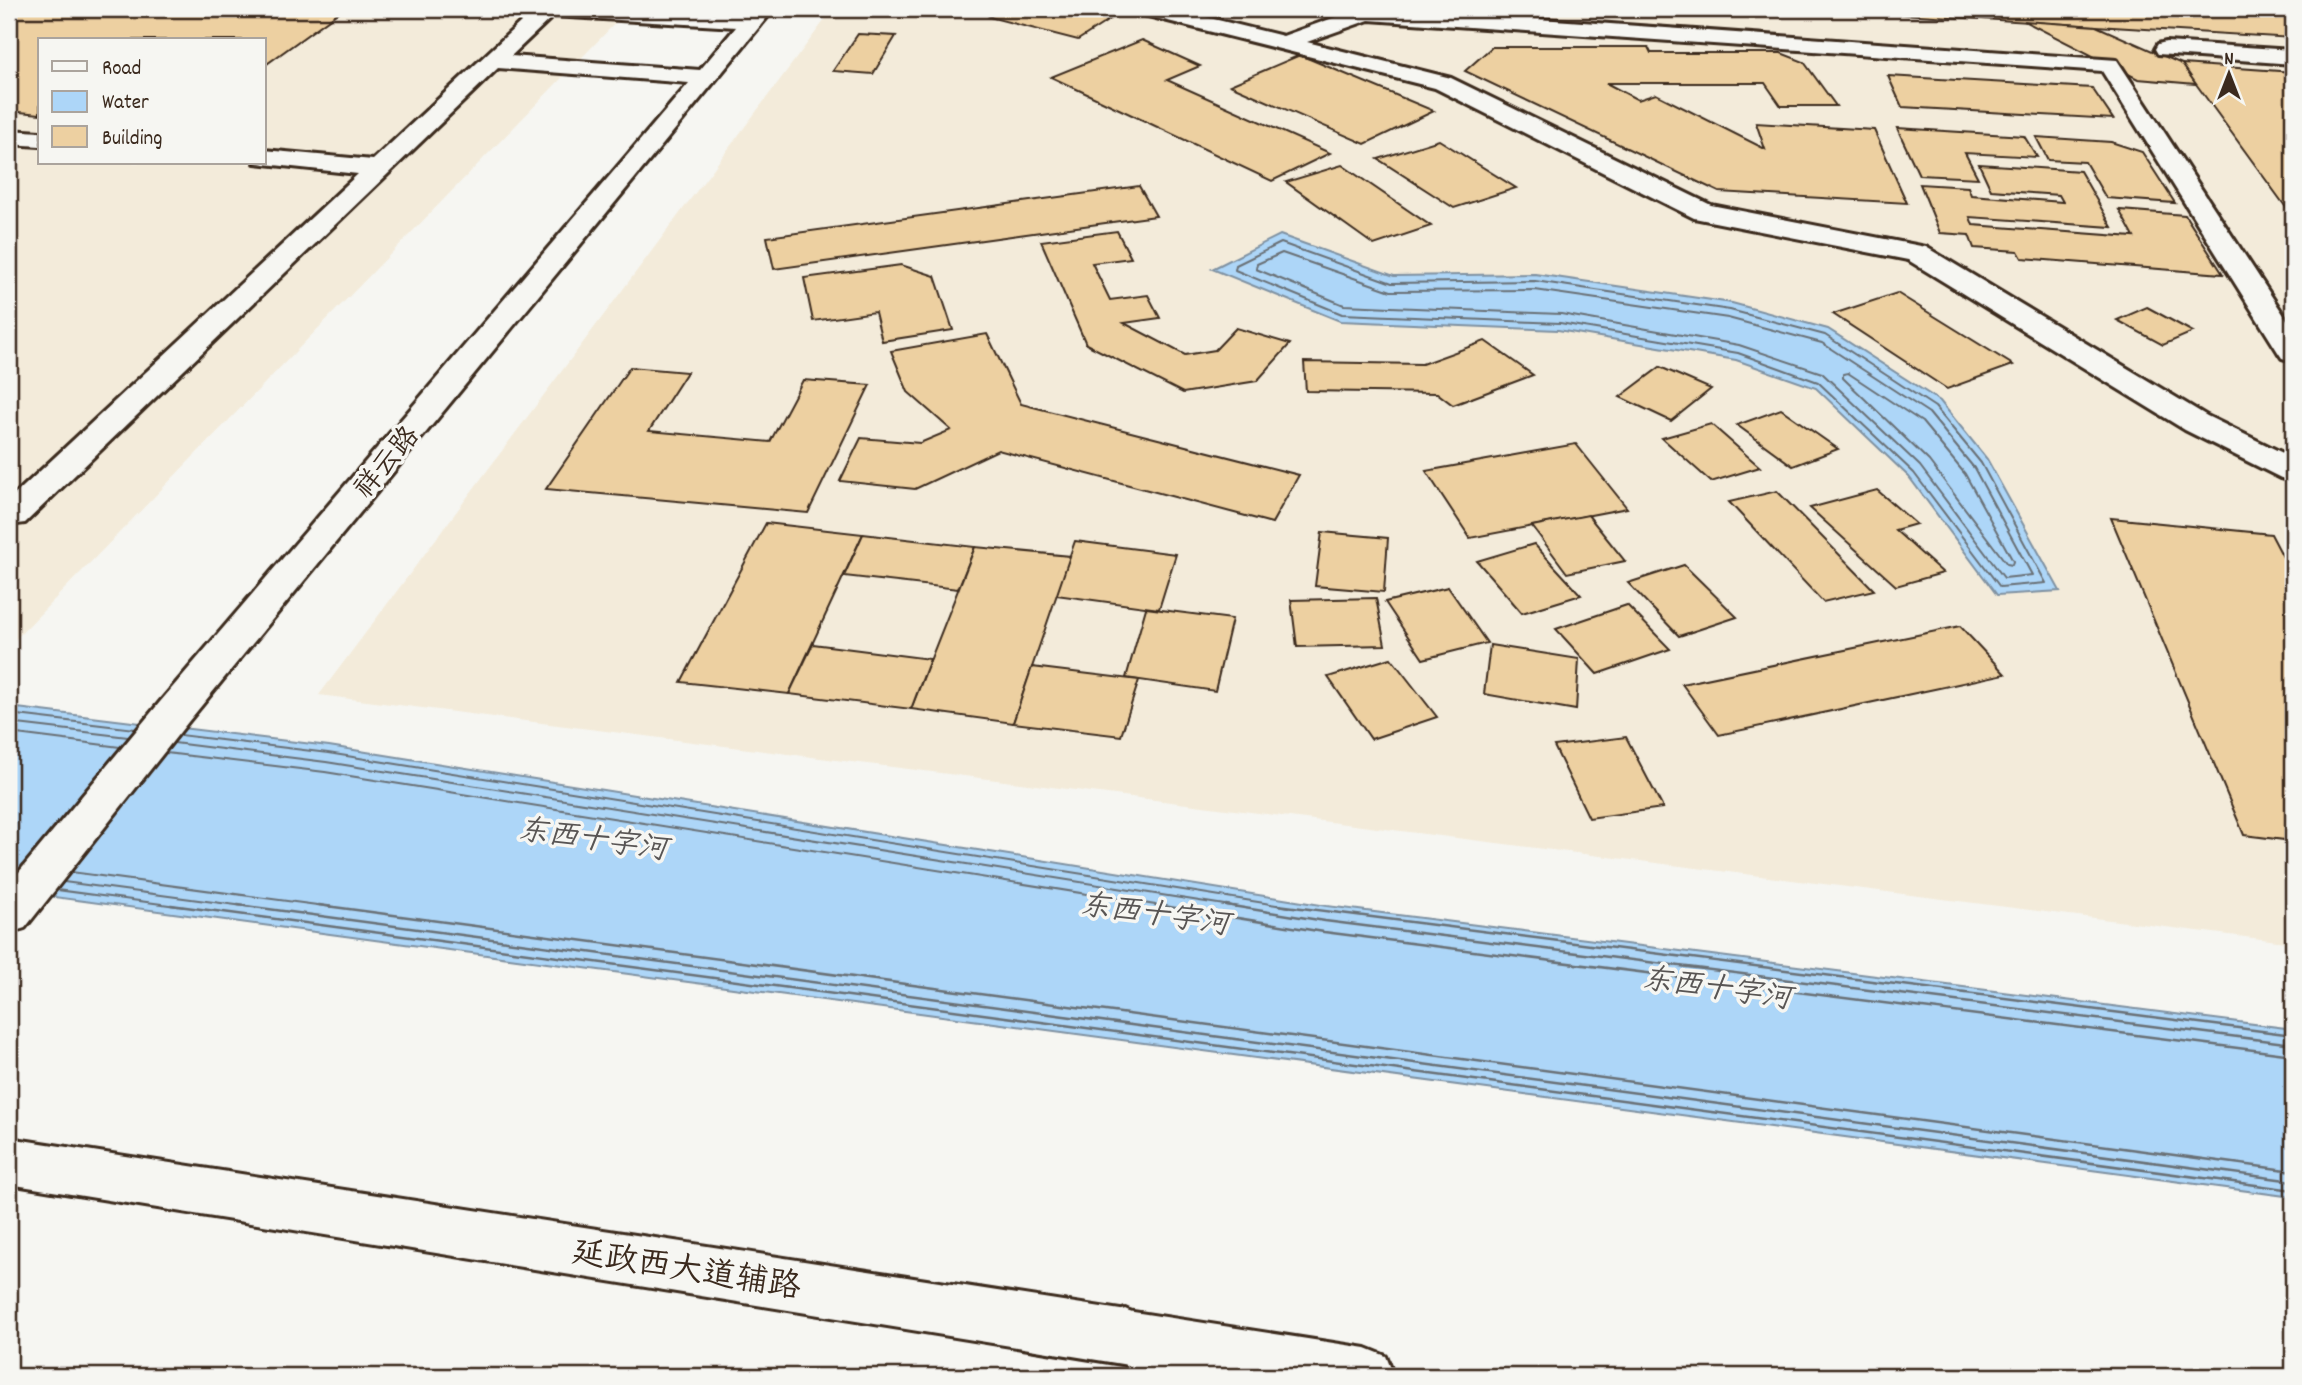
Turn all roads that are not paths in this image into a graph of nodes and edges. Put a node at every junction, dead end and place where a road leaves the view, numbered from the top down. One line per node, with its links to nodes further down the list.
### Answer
1 (549, 9): 3 (street); 7 (street)
2 (1148, 9): 4 (street)
3 (758, 15): 8 (street, 祥云路)
4 (1287, 42): 13 (street); 14 (street)
5 (2166, 49): 6 (street)
6 (2293, 57)
7 (491, 61): 8 (street); 12 (street)
8 (707, 77): 16 (street, 祥云路)
9 (9, 137): 10 (street)
10 (38, 139)
11 (266, 158): 12 (street)
12 (381, 168): 15 (street)
13 (2293, 352)
14 (2293, 471)
15 (13, 515)
16 (9, 915)
17 (9, 1161): 18 (street, 延政西大道辅路)
18 (1125, 1336): 19 (street); 20 (street, 延政西大道辅路)
19 (1206, 1376)
20 (1366, 1376)

